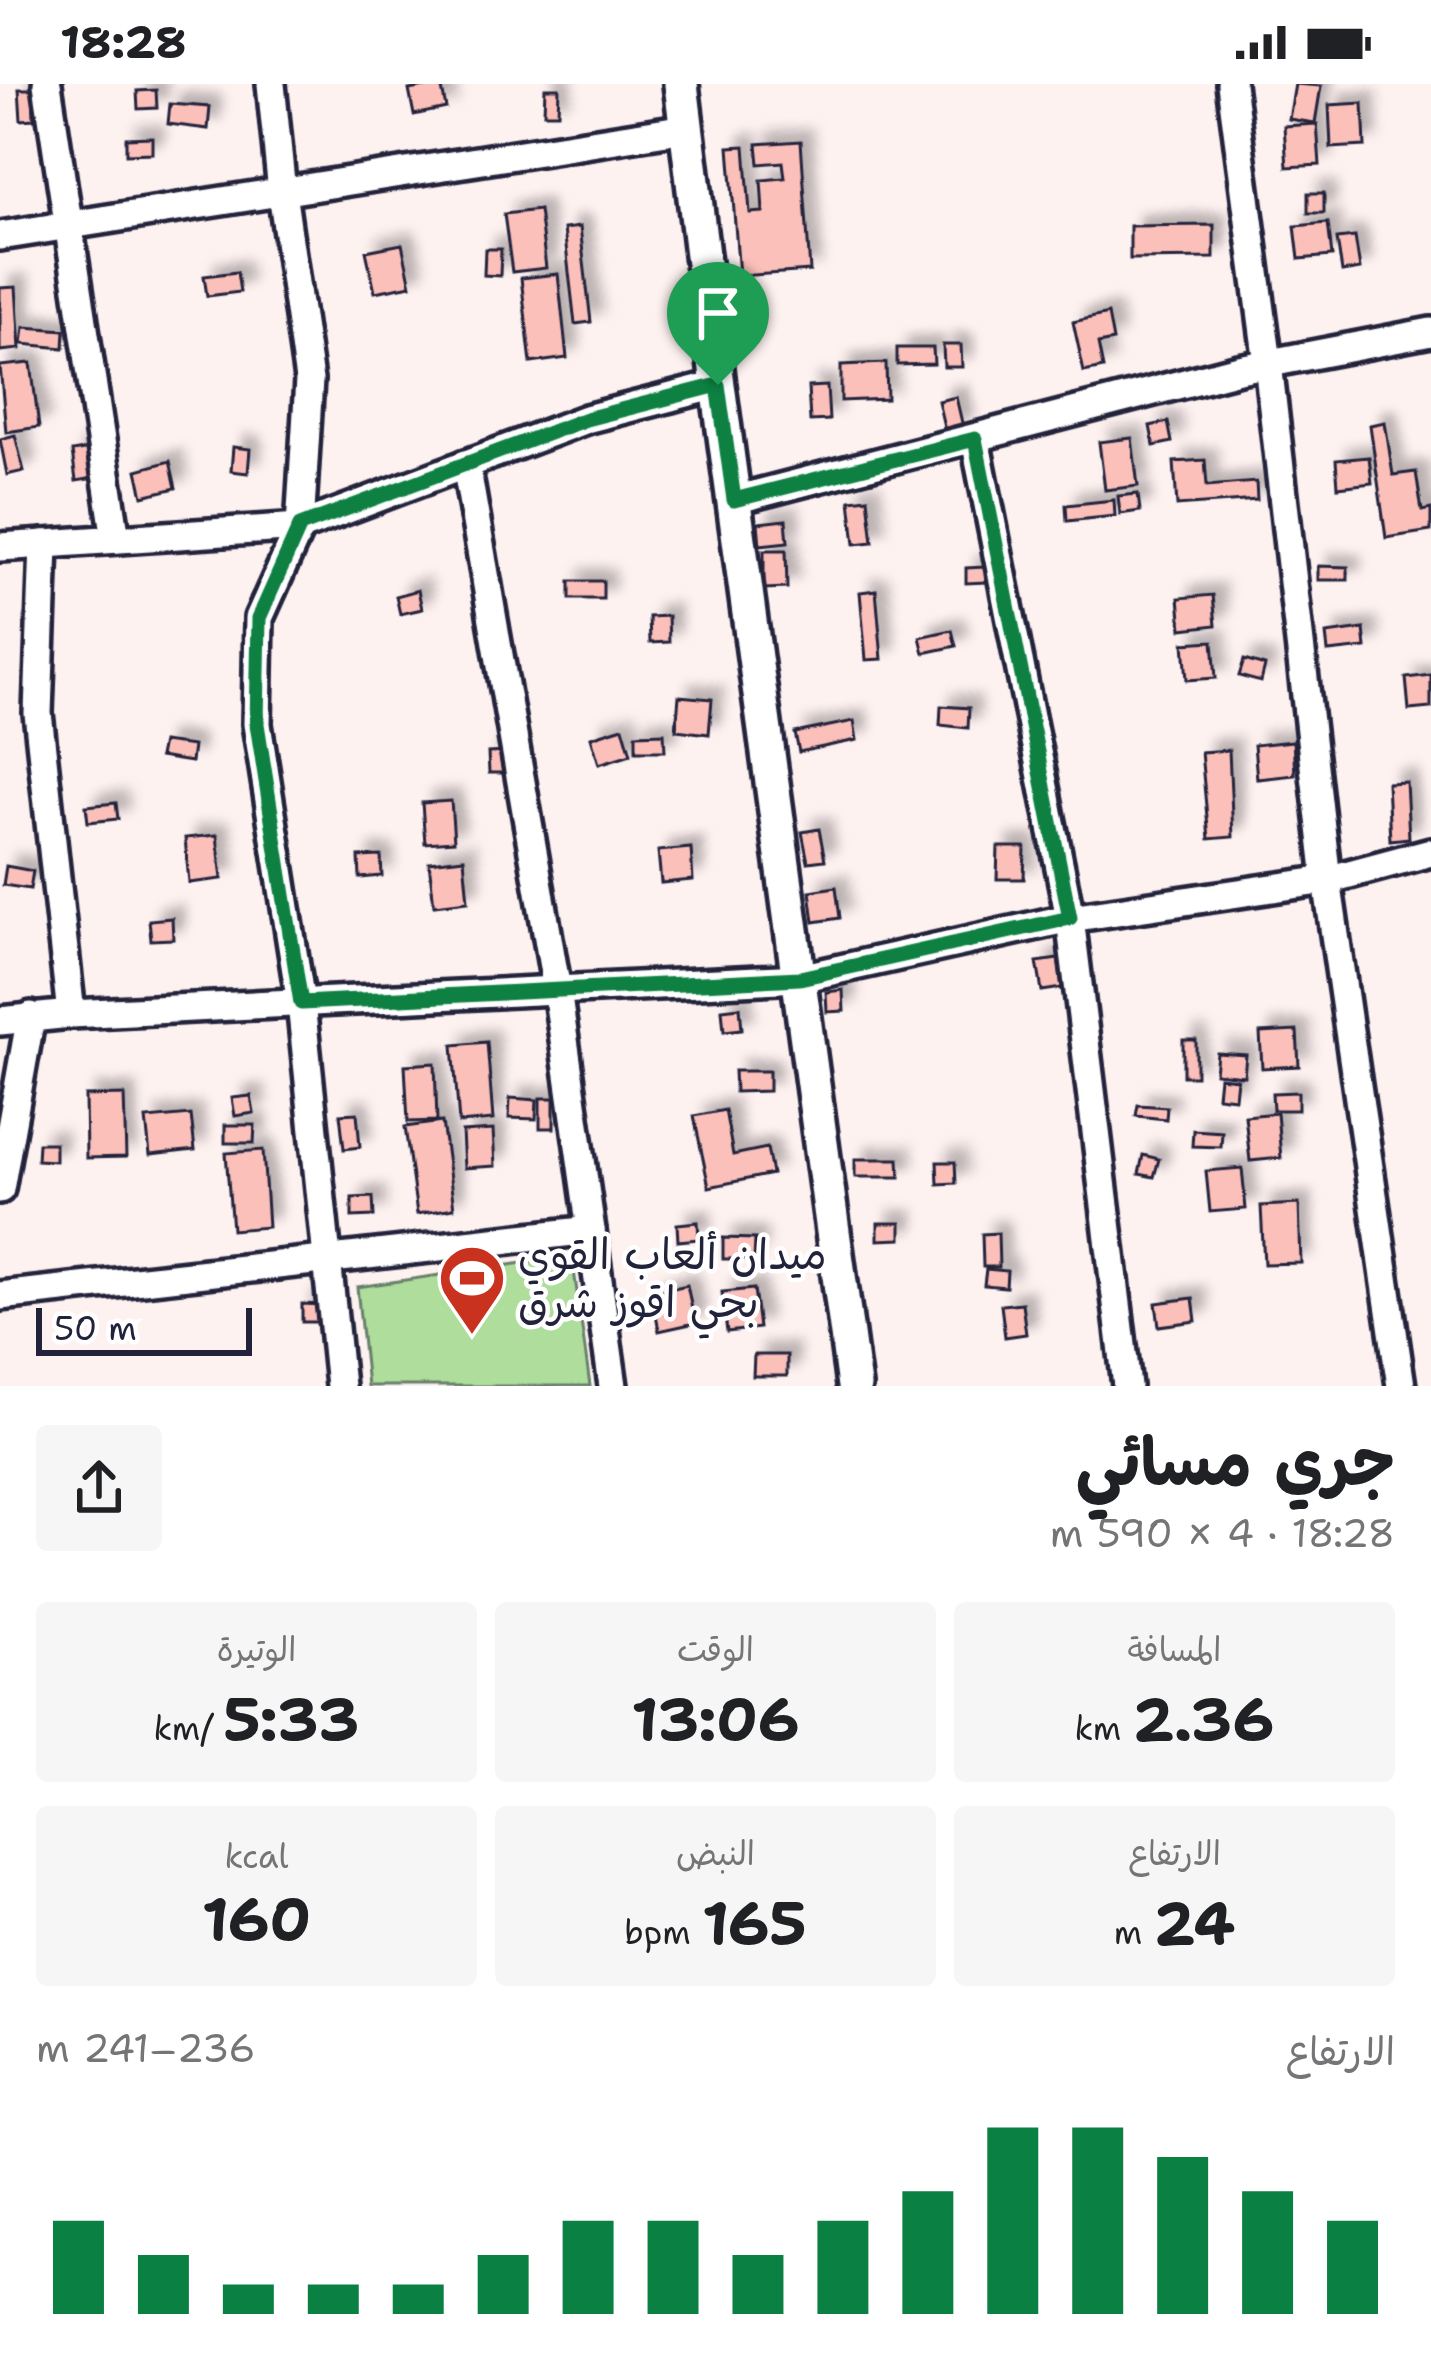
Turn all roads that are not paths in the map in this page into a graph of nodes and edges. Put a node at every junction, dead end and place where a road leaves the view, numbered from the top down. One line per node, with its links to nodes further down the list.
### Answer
1 (47, 84): 7 (street)
2 (271, 84): 6 (street)
3 (681, 84): 5 (street)
4 (1231, 84): 10 (street)
5 (686, 128): 6 (street); 11 (street)
6 (282, 193): 7 (street); 15 (street)
7 (66, 226): 8 (street); 16 (street)
8 (0, 236)
9 (1431, 332): 10 (street)
10 (1268, 363): 12 (street); 20 (street)
11 (718, 385): 13 (street); 14 (street)
12 (975, 439): 14 (street); 21 (street)
13 (466, 464): 15 (street); 23 (street)
14 (734, 500): 22 (street)
15 (300, 526): 16 (street); 24 (street)
16 (116, 539): 17 (street)
17 (44, 544): 18 (street); 25 (street)
18 (0, 547)
19 (1431, 852): 20 (street)
20 (1327, 880): 21 (street); 36 (street)
21 (1070, 918): 22 (street); 35 (street)
22 (800, 978): 23 (street); 34 (street)
23 (557, 990): 24 (street); 29 (street)
24 (301, 1003): 25 (street); 30 (street)
25 (71, 1014): 26 (street)
26 (31, 1016): 27 (street); 28 (street)
27 (0, 1021)
28 (0, 1190)
29 (591, 1229): 30 (street); 33 (street)
30 (327, 1259): 31 (street); 32 (street)
31 (0, 1296)
32 (340, 1386)
33 (613, 1386)
34 (854, 1386)
35 (1127, 1386)
36 (1401, 1386)

